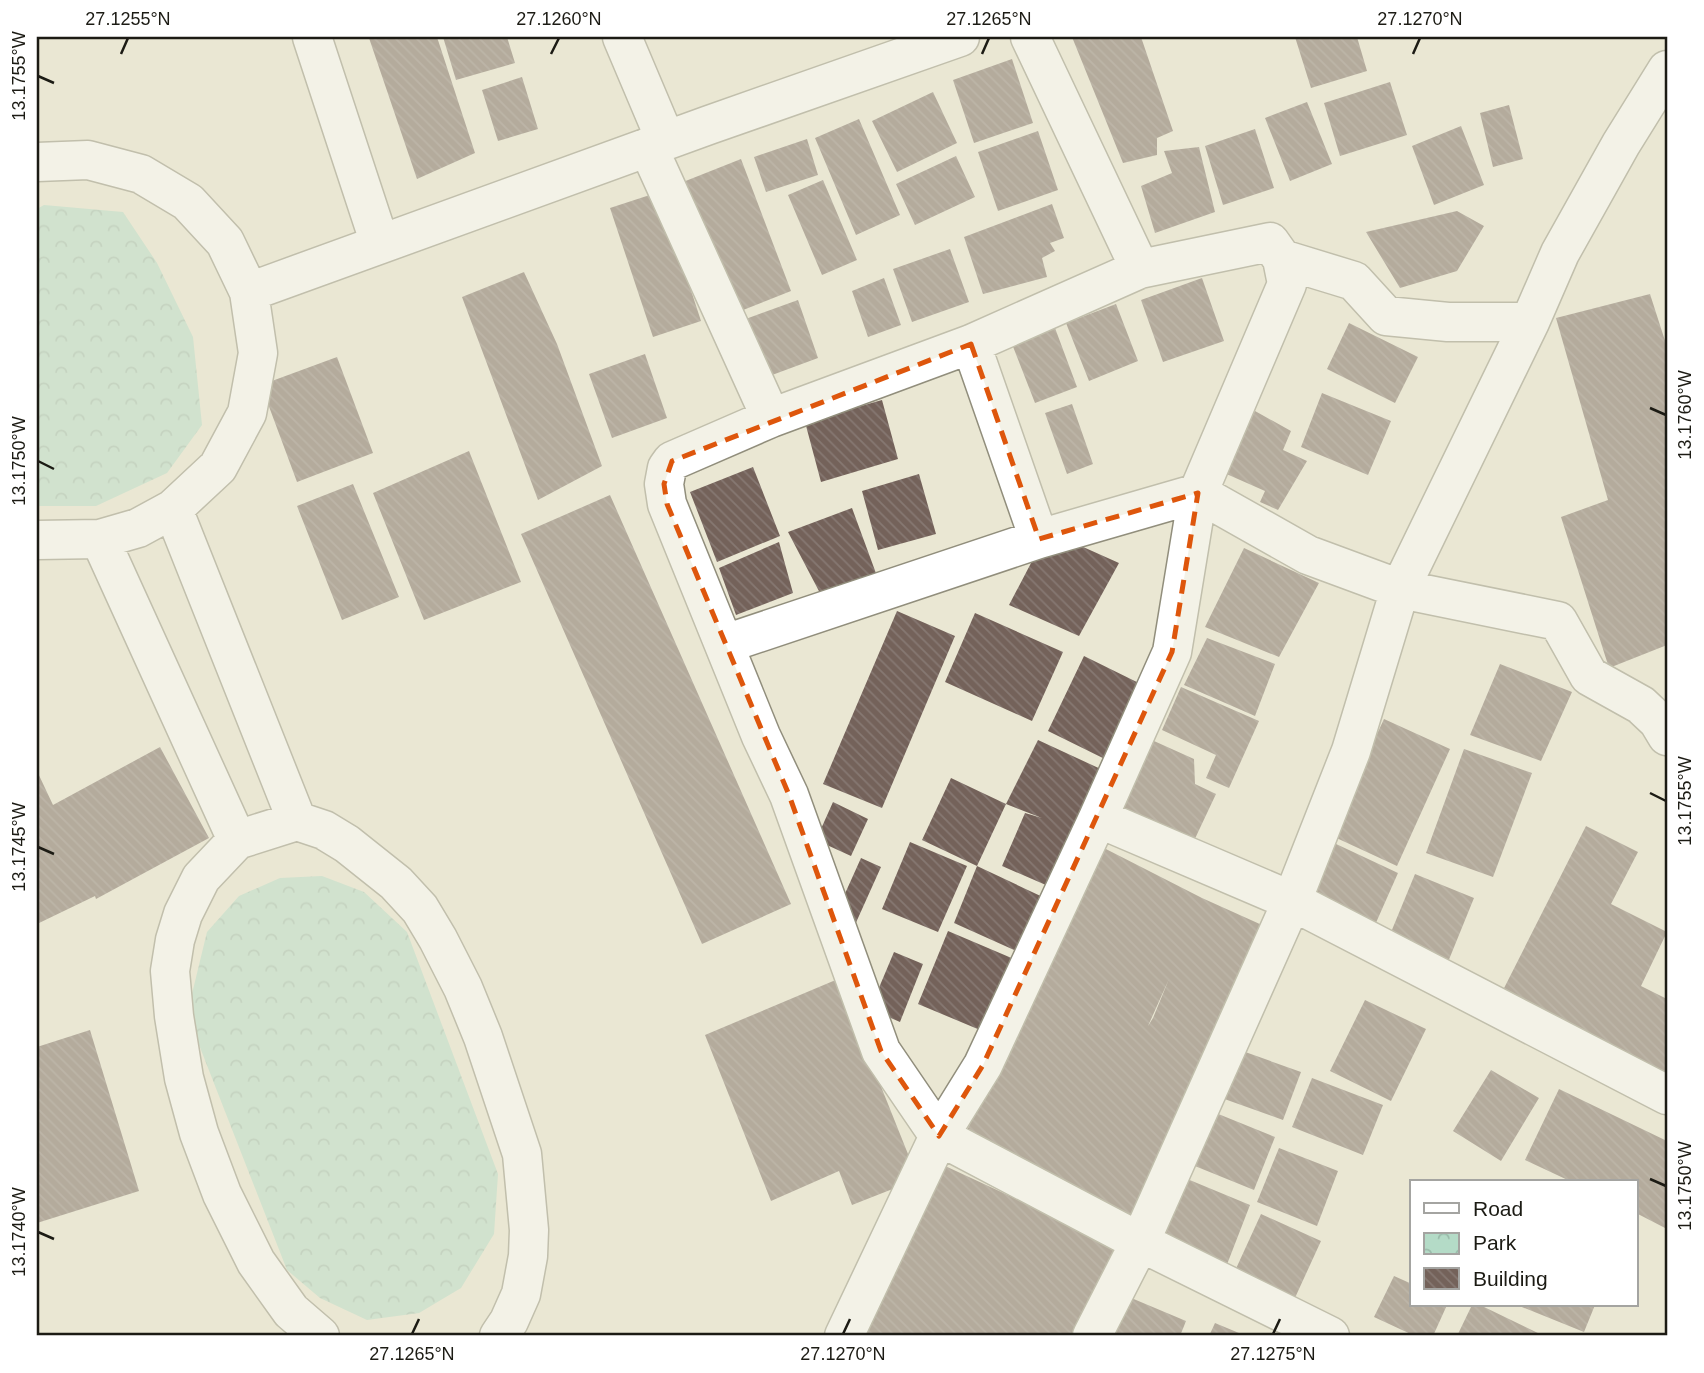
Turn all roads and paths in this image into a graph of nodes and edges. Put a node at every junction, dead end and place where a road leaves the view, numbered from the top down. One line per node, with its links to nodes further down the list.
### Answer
1 (312, 37): 8 (street)
2 (622, 37): 6 (street)
3 (960, 37): 6 (street)
4 (1030, 37): 10 (street)
5 (1667, 71): 12 (street)
6 (657, 144): 8 (street); 14 (street)
7 (37, 162): 11 (street)
8 (380, 244): 11 (street)
9 (1282, 259): 10 (street); 12 (street); 15 (street)
10 (1140, 269): 13 (street)
11 (249, 292): 16 (street)
12 (1530, 322): 20 (street)
13 (971, 344): 14 (street); 18 (street)
14 (771, 418): 21 (street)
15 (1198, 493): 18 (street); 20 (street); 23 (street)
16 (173, 509): 17 (street); 24 (street)
17 (100, 539): 19 (street); 25 (street)
18 (1039, 539): 21 (street)
19 (37, 540)
20 (1400, 589): 22 (street); 26 (street)
21 (725, 644): 28 (street)
22 (1667, 736)
23 (1098, 818): 26 (street); 28 (street)
24 (296, 821): 25 (street); 31 (street)
25 (237, 840): 30 (street)
26 (1292, 901): 27 (street); 29 (street)
27 (1667, 1095)
28 (939, 1136): 29 (street); 32 (street)
29 (1140, 1242): 33 (street); 34 (street)
30 (320, 1336)
31 (499, 1336)
32 (845, 1336)
33 (1092, 1336)
34 (1330, 1336)

